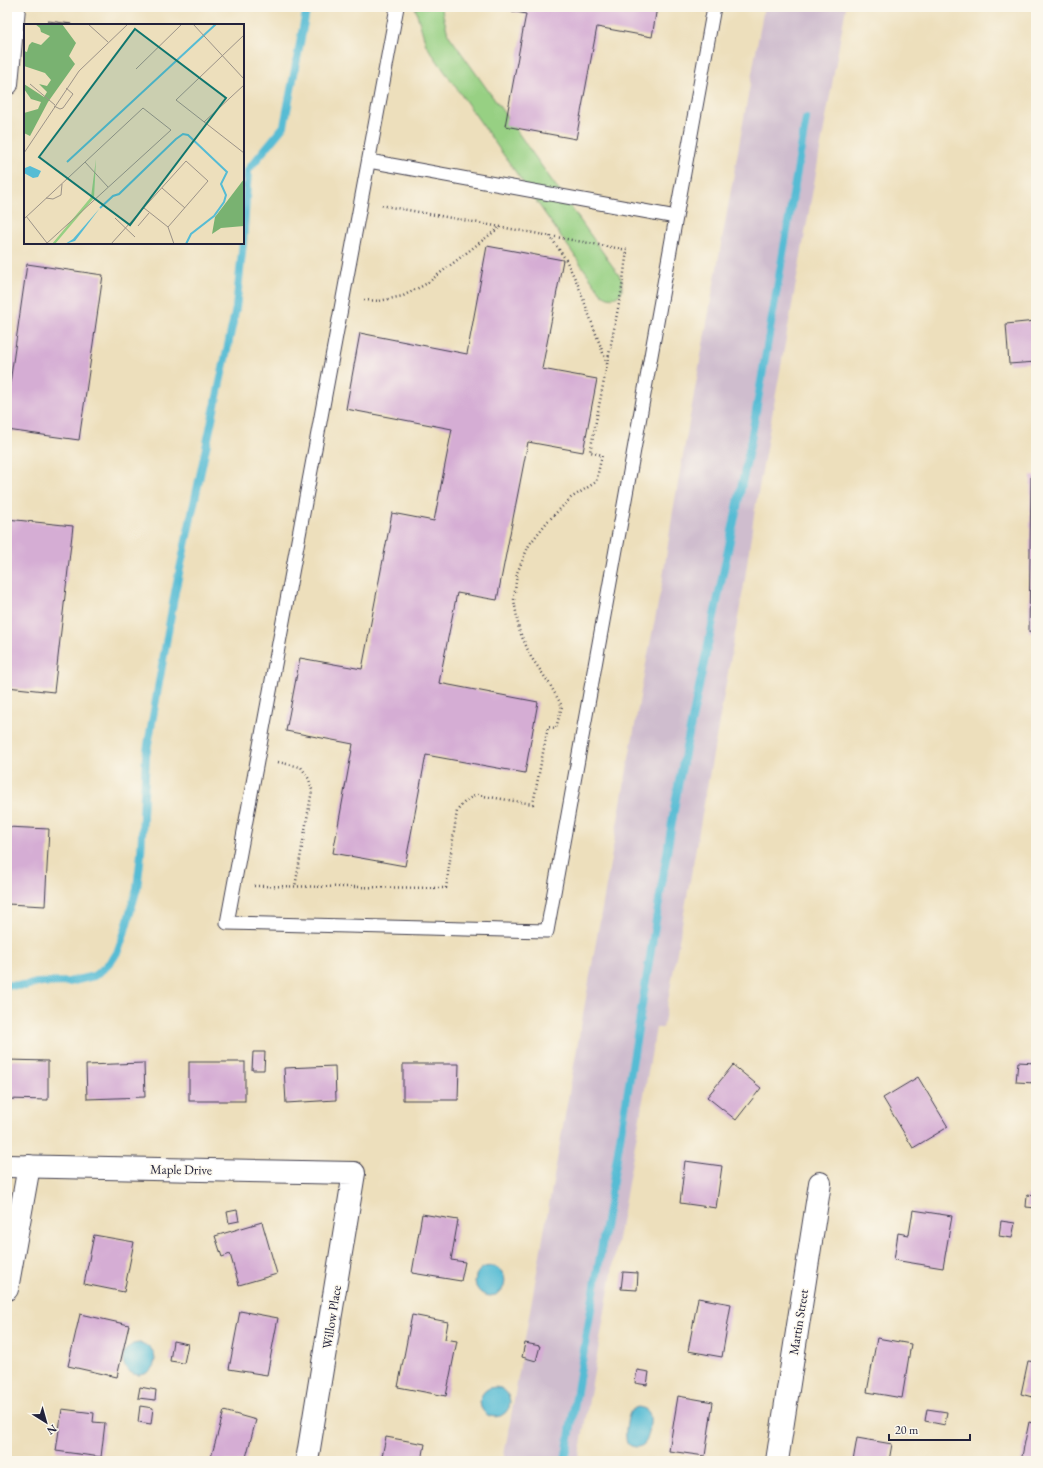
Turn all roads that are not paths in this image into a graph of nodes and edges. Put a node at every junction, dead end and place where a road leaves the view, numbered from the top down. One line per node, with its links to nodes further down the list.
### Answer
1 (14, 7): 4 (street)
2 (397, 7): 5 (lane)
3 (714, 7): 6 (lane)
4 (7, 84)
5 (369, 160): 6 (lane); 6 (lane)
6 (676, 217)
7 (7, 1166): 8 (street, Maple Drive)
8 (29, 1166): 9 (street, Maple Drive); 11 (street)
9 (354, 1173): 12 (street, Willow Place)
10 (820, 1183): 13 (street, Martin Street)
11 (7, 1289)
12 (307, 1461)
13 (777, 1461)

